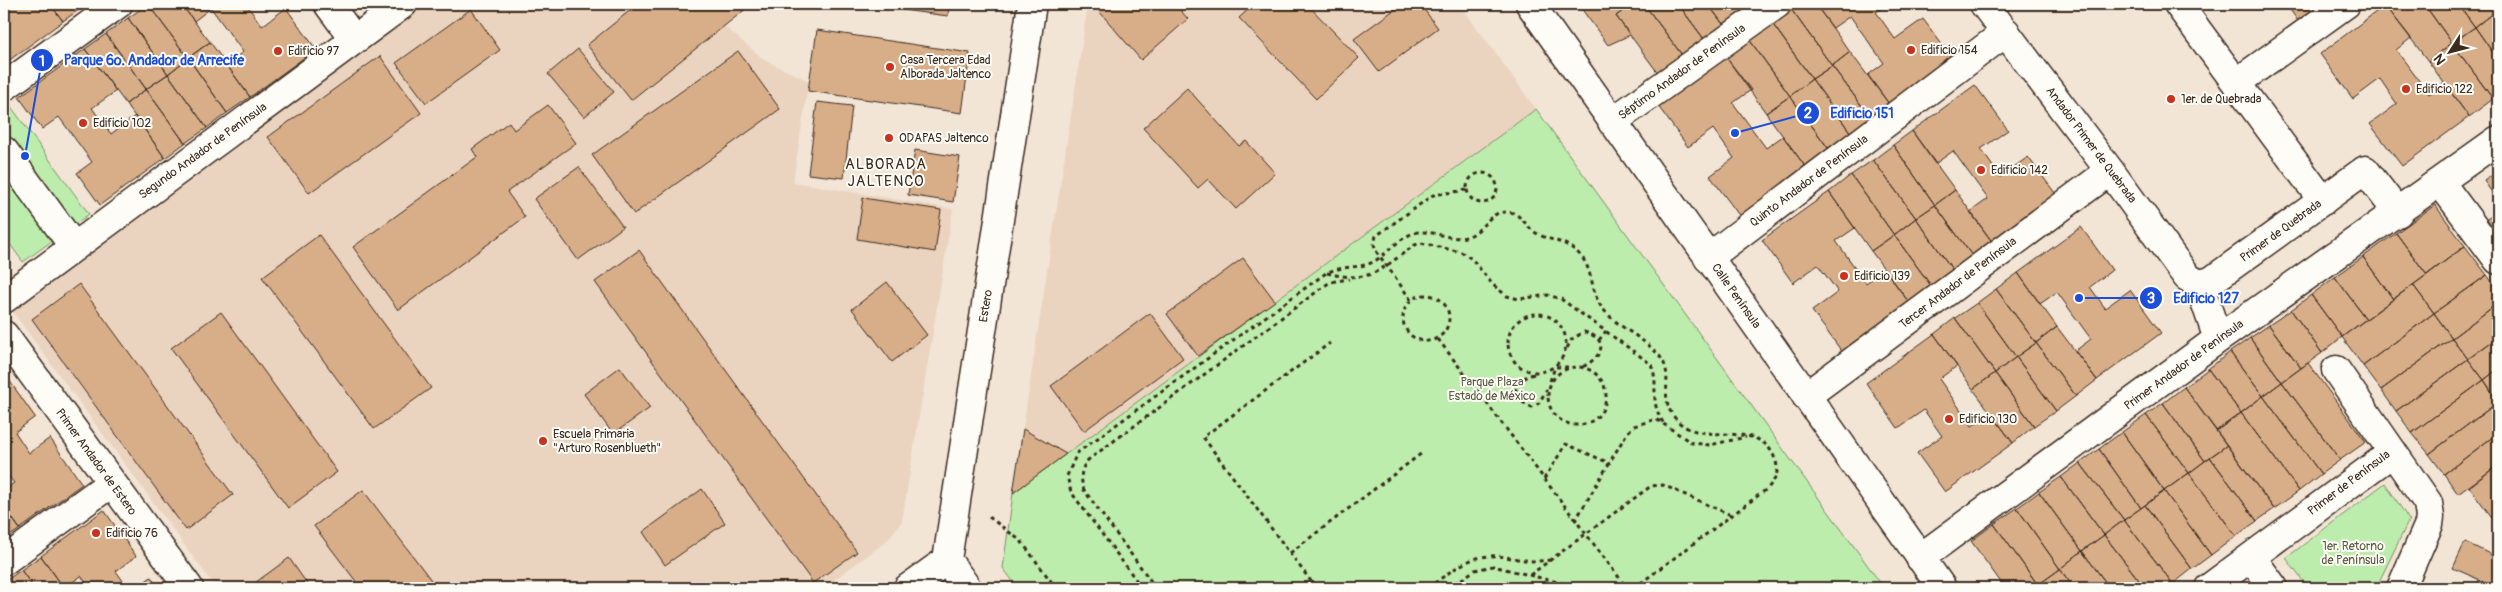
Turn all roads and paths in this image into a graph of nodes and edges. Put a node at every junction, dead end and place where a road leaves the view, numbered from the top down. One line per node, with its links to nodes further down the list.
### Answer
1 (118, 4): 13 (street)
2 (328, 4): 11 (street)
3 (403, 4): 11 (street, Segundo Andador de Península)
4 (1032, 4): 53 (street, Estero)
5 (1530, 4): 14 (street, Calle Península)
6 (1777, 4): 14 (street, Séptimo Andador de Península)
7 (1984, 4): 10 (street, Andador Primer de Quebrada)
8 (2178, 4): 12 (street)
9 (2346, 4): 12 (street)
10 (2006, 32): 17 (street, Andador Primer de Quebrada); 24 (street, Quinto Andador de Península)
11 (354, 40): 22 (street, Segundo Andador de Península)
12 (2236, 83): 20 (street)
13 (4, 87)
14 (1612, 122): 24 (street, Calle Península)
15 (2498, 140): 18 (street, Primer Andador de Península)
16 (4, 151): 22 (street)
17 (2110, 171): 29 (street, Andador Primer de Quebrada); 45 (street, Tercer Andador de Península)
18 (2440, 182): 21 (street, Primer Andador de Península); 25 (street)
19 (1467, 190): 19 (path); 23 (path)
20 (2323, 201): 21 (street, Primer de Quebrada); 29 (street, Primer de Quebrada)
21 (2398, 213): 35 (street, Primer Andador de Península)
22 (74, 247): 30 (street, Segundo Andador de Península)
23 (1380, 256): 26 (path); 27 (path); 47 (path)
24 (1708, 258): 45 (street, Calle Península)
25 (2498, 260)
26 (1386, 265): 28 (path); 31 (path); 32 (path)
27 (1326, 273): 28 (path); 68 (path)
28 (1349, 279): 69 (path)
29 (2199, 284): 35 (street)
30 (4, 298)
31 (1411, 300): 34 (path); 34 (path)
32 (1606, 331): 36 (path); 46 (path)
33 (4, 335): 52 (street, Primer Andador de Estero)
34 (1438, 339): 51 (path)
35 (2218, 339): 59 (street, Primer Andador de Península)
36 (1599, 340): 38 (path); 40 (path)
37 (1330, 343): 57 (path)
38 (1565, 350): 39 (path); 43 (path)
39 (1555, 367): 41 (path); 43 (path); 44 (path)
40 (1581, 367): 41 (path); 44 (path)
41 (1572, 368): 44 (path)
42 (2336, 370): 48 (street, Primer de Península)
43 (1537, 373): 44 (path)
44 (1549, 385)
45 (1806, 396): 59 (street, Calle Península)
46 (1664, 424): 47 (path); 50 (path)
47 (1750, 436): 54 (path)
48 (2393, 452): 58 (street, Primer de Península); 79 (street)
49 (1422, 453): 57 (path)
50 (1610, 463): 51 (path); 55 (path)
51 (1544, 479): 55 (path)
52 (112, 483): 62 (street); 64 (street, Primer Andador de Estero)
53 (956, 502): 60 (street, Estero); 67 (path)
54 (1731, 516): 56 (path); 75 (path)
55 (1575, 520): 56 (path)
56 (1586, 534): 61 (path); 74 (path)
57 (1290, 553): 70 (path)
58 (2251, 557): 77 (street, Primer de Península); 78 (street)
59 (1920, 558): 76 (street, Calle Península)
60 (947, 560): 65 (street); 66 (street)
61 (1551, 560): 63 (path); 71 (path)
62 (4, 561)
63 (1530, 575): 72 (path); 73 (path)
64 (189, 588)
65 (908, 588)
66 (967, 588)
67 (1056, 588)
68 (1142, 588)
69 (1156, 588)
70 (1316, 588)
71 (1428, 588)
72 (1448, 588)
73 (1581, 588)
74 (1627, 588)
75 (1634, 588)
76 (1942, 588)
77 (2209, 588)
78 (2274, 588)
79 (2401, 588)

